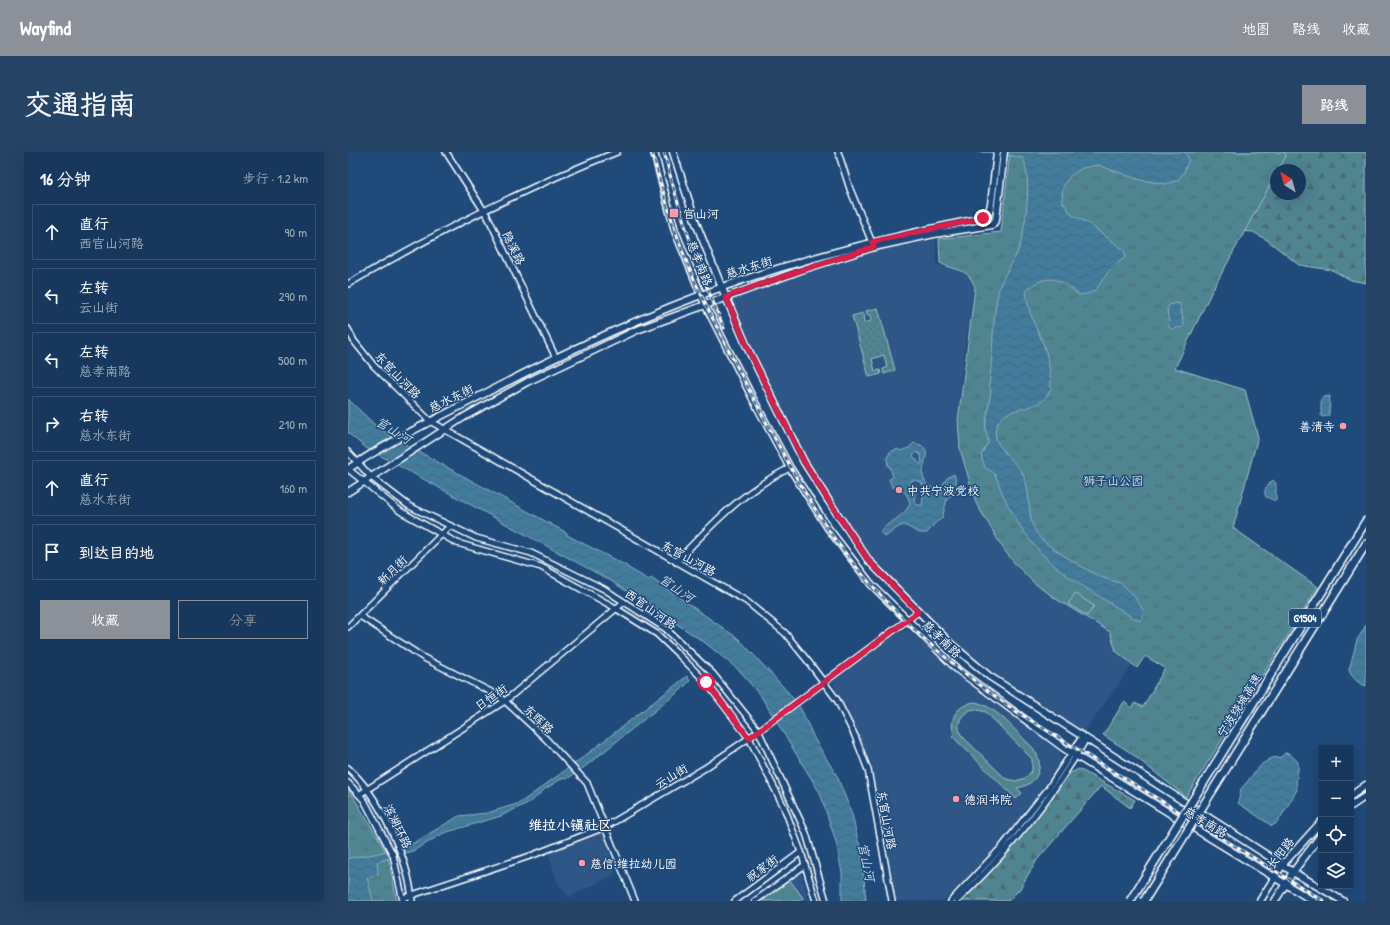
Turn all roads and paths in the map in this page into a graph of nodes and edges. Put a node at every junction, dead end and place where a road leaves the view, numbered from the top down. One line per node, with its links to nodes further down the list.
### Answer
1 (446, 152): 8 (street, 隐溪路)
2 (617, 152): 8 (street)
3 (654, 152): 12 (main road, 慈孝南路)
4 (673, 152): 11 (main road, 慈孝南路)
5 (838, 152): 9 (street)
6 (997, 152): 9 (main road, 慈水东街)
7 (1004, 152): 9 (main road, 慈水东街)
8 (485, 212): 10 (street); 16 (street, 隐溪路)
9 (873, 245): 11 (main road, 慈水东街); 13 (main road, 慈水东街)
10 (348, 284)
11 (722, 288): 12 (main road, 慈水东街); 13 (main road, 慈孝南路)
12 (701, 295): 14 (main road, 慈孝南路); 16 (main road, 慈水东街)
13 (726, 297): 14 (main road, 慈水东街); 33 (main road, 慈孝南路)
14 (705, 304): 18 (main road, 慈水东街); 21 (main road, 慈孝南路)
15 (348, 329): 17 (street, 东官山河路)
16 (556, 358): 17 (main road, 慈水东街)
17 (430, 421): 18 (street, 东官山河路); 20 (main road, 慈水东街)
18 (445, 430): 23 (main road, 慈水东街); 30 (street, 东官山河路)
19 (348, 452): 20 (street, 西官山河路)
20 (357, 463): 22 (main road, 慈水东街); 23 (street, 西官山河路)
21 (790, 468): 30 (street); 35 (main road, 慈孝南路)
22 (348, 469): 24 (street, 西官山河路)
23 (371, 477): 24 (main road, 慈水东街); 27 (street, 西官山河路)
24 (363, 482): 25 (main road, 慈水东街); 28 (street, 西官山河路)
25 (348, 492)
26 (1366, 520): 70 (highway, 宁波绕城高速 / G1504, bridge)
27 (450, 526): 28 (street, 新月街); 31 (street, 西官山河路)
28 (442, 534): 32 (street, 西官山河路); 34 (street, 新月街)
29 (1366, 544): 71 (highway, 宁波绕城高速 / G1504, bridge)
30 (676, 562): 37 (street, 东官山河路)
31 (624, 602): 32 (street, 日恒街); 39 (street, 西官山河路)
32 (616, 609): 38 (street, 日恒街); 40 (street, 西官山河路)
33 (918, 612): 35 (street, 云山街); 41 (main road, 慈孝南路)
34 (360, 616): 36 (street, 新月街); 38 (street, 东晖路)
35 (907, 620): 37 (street, 云山街); 42 (main road, 慈孝南路)
36 (348, 627)
37 (823, 681): 39 (street, 云山街); 67 (street, 东官山河路)
38 (505, 701): 46 (street, 日恒街); 52 (street, 东晖路)
39 (758, 730): 40 (street, 云山街); 66 (street, 西官山河路)
40 (749, 738): 52 (street, 云山街); 54 (street, 西官山河路)
41 (1084, 738): 42 (street); 55 (main road, 慈孝南路)
42 (1074, 755): 58 (main road, 慈孝南路); 68 (street); 69 (street)
43 (348, 768): 46 (street, 滨湖环路)
44 (348, 783): 47 (street, 滨湖环路)
45 (1366, 785): 48 (main road)
46 (367, 789): 47 (street, 日恒街); 60 (street, 滨湖环路)
47 (360, 794): 61 (street, 滨湖环路)
48 (1354, 794)
49 (1366, 796): 50 (main road)
50 (1354, 804)
51 (1318, 825): 55 (main road, 长阳路)
52 (604, 827): 60 (street, 云山街); 62 (street, 东晖路)
53 (1318, 839): 57 (main road, 长阳路)
54 (801, 852): 56 (street, 西官山河路); 63 (street, 祝家街)
55 (1283, 864): 57 (main road, 慈孝南路); 58 (main road, 长阳路)
56 (805, 866): 64 (street, 祝家街); 65 (street, 西官山河路)
57 (1293, 872): 59 (main road, 长阳路); 75 (main road, 慈孝南路)
58 (1275, 877): 59 (main road, 慈孝南路); 72 (main road, 长阳路)
59 (1286, 884): 73 (main road, 长阳路); 74 (main road, 慈孝南路)
60 (412, 898): 61 (street, 云山街)
61 (403, 900)
62 (635, 901)
63 (735, 901)
64 (755, 901)
65 (816, 901)
66 (826, 901)
67 (892, 901)
68 (951, 901)
69 (957, 901)
70 (1130, 901)
71 (1144, 901)
72 (1260, 901)
73 (1275, 901)
74 (1313, 901)
75 (1343, 901)

